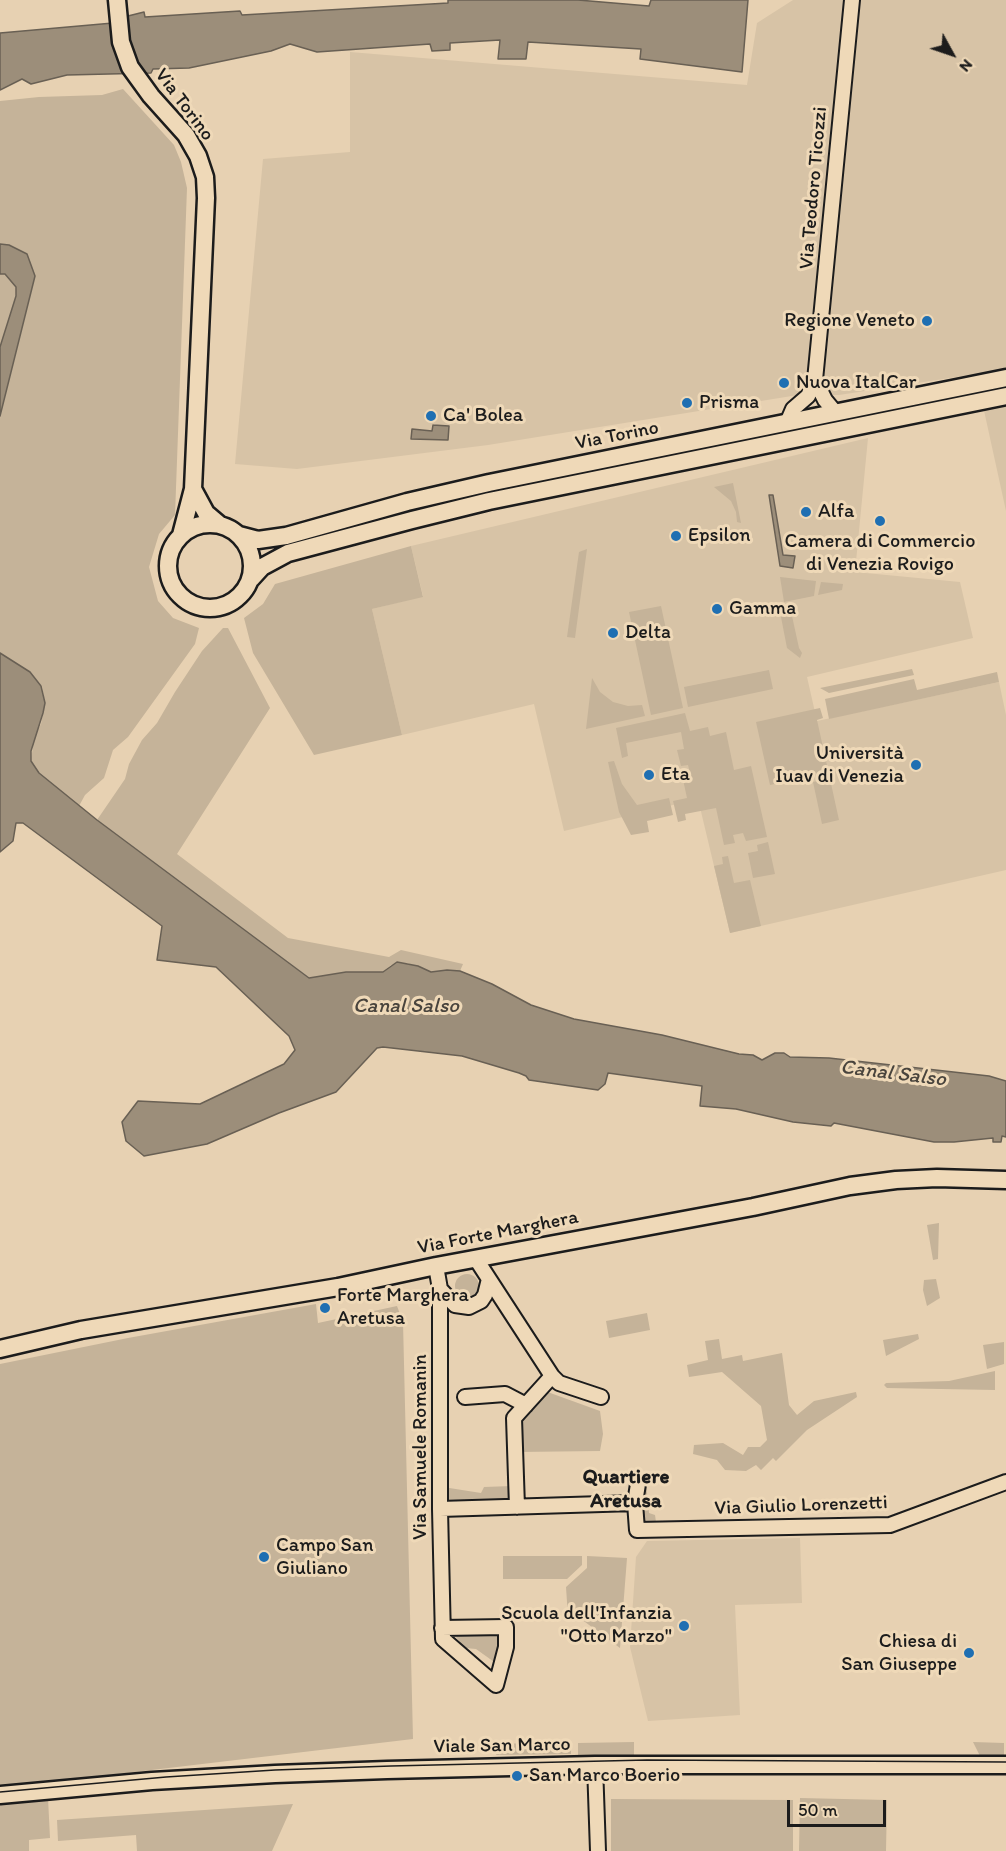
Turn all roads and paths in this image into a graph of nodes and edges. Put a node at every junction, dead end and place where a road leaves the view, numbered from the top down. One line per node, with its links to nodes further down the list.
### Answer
1 (117, 0): 8 (street, Via Torino)
2 (852, 0): 4 (street, Via Teodoro Ticozzi)
3 (1006, 378): 6 (street, Via Torino)
4 (815, 380): 6 (street); 7 (street, Via Teodoro Ticozzi)
5 (1006, 396): 12 (street, Via Torino)
6 (835, 412): 7 (street, Via Torino)
7 (787, 423): 11 (street, Via Torino)
8 (193, 489): 9 (street); 10 (street, Via Torino)
9 (219, 524): 10 (street); 11 (street, Via Torino)
10 (181, 535): 12 (street, Via Torino)
11 (239, 535): 12 (street)
12 (251, 579)
13 (1006, 1180): 14 (street, Via Forte Marghera)
14 (476, 1259): 15 (street, Via Forte Marghera); 16 (street)
15 (436, 1266): 17 (street, Via Samuele Romanin); 18 (street, Via Forte Marghera)
16 (489, 1279): 17 (street); 19 (street)
17 (440, 1288): 27 (street, Via Samuele Romanin)
18 (0, 1349)
19 (552, 1376): 20 (street); 22 (street)
20 (601, 1396)
21 (465, 1397): 22 (street)
22 (526, 1405): 26 (street)
23 (1006, 1482): 25 (street, Via Giulio Lorenzetti)
24 (638, 1484): 25 (street, Via Giulio Lorenzetti)
25 (635, 1503): 26 (street)
26 (517, 1507): 27 (street)
27 (440, 1509): 28 (street, Via Samuele Romanin)
28 (442, 1628): 28 (street)
29 (595, 1765): 30 (street, Viale San Marco); 31 (street, Viale San Marco); 32 (street)
30 (1006, 1765)
31 (0, 1795)
32 (598, 1851)

